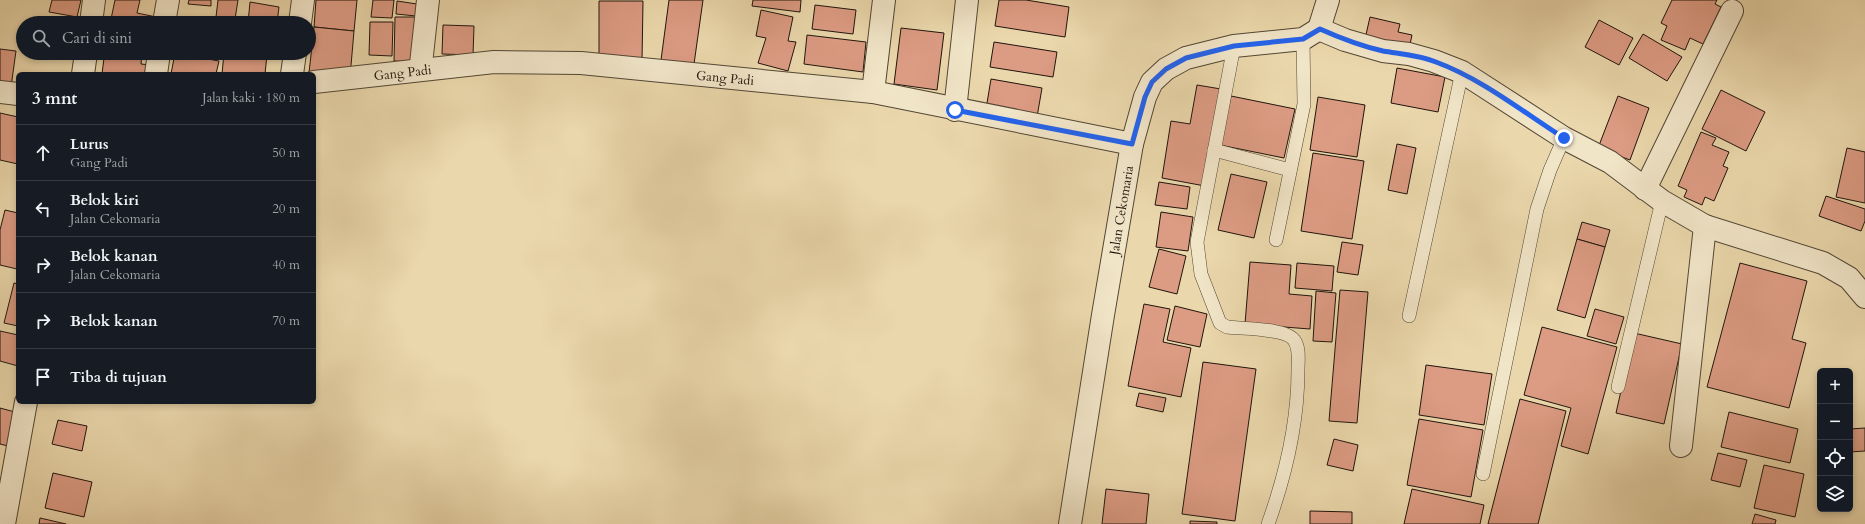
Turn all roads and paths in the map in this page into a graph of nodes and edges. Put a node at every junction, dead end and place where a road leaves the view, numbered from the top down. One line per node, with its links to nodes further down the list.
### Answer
1 (94, 0): 9 (street)
2 (168, 0): 10 (street)
3 (303, 0): 11 (street)
4 (428, 0): 17 (street)
5 (884, 0): 24 (street)
6 (967, 0): 26 (street)
7 (1328, 0): 12 (street)
8 (1732, 11): 31 (street)
9 (92, 16)
10 (165, 16)
11 (301, 16)
12 (1311, 34): 13 (street, Jalan Cekomaria); 21 (street); 30 (lane)
13 (1234, 46): 28 (street, Jalan Cekomaria); 29 (lane)
14 (85, 60): 18 (street)
15 (158, 60): 19 (street)
16 (295, 60): 20 (street)
17 (421, 64)
18 (83, 72)
19 (156, 72)
20 (292, 72)
21 (1462, 72): 27 (street); 35 (lane)
22 (316, 82): 24 (street, Gang Padi)
23 (0, 92): 25 (street)
24 (873, 92): 26 (street, Gang Padi)
25 (16, 94)
26 (955, 110): 28 (street, Gang Padi)
27 (1564, 138): 31 (street); 39 (lane)
28 (1132, 144): 41 (street, Jalan Cekomaria)
29 (1214, 150): 30 (lane); 42 (lane)
30 (1290, 170): 33 (lane)
31 (1653, 195): 32 (street); 36 (lane)
32 (1705, 226): 34 (street); 38 (street)
33 (1276, 240)
34 (1865, 297)
35 (1409, 316)
36 (1618, 387)
37 (26, 404): 40 (street)
38 (1681, 446)
39 (1483, 474)
40 (4, 524)
41 (1070, 524)
42 (1268, 524)

